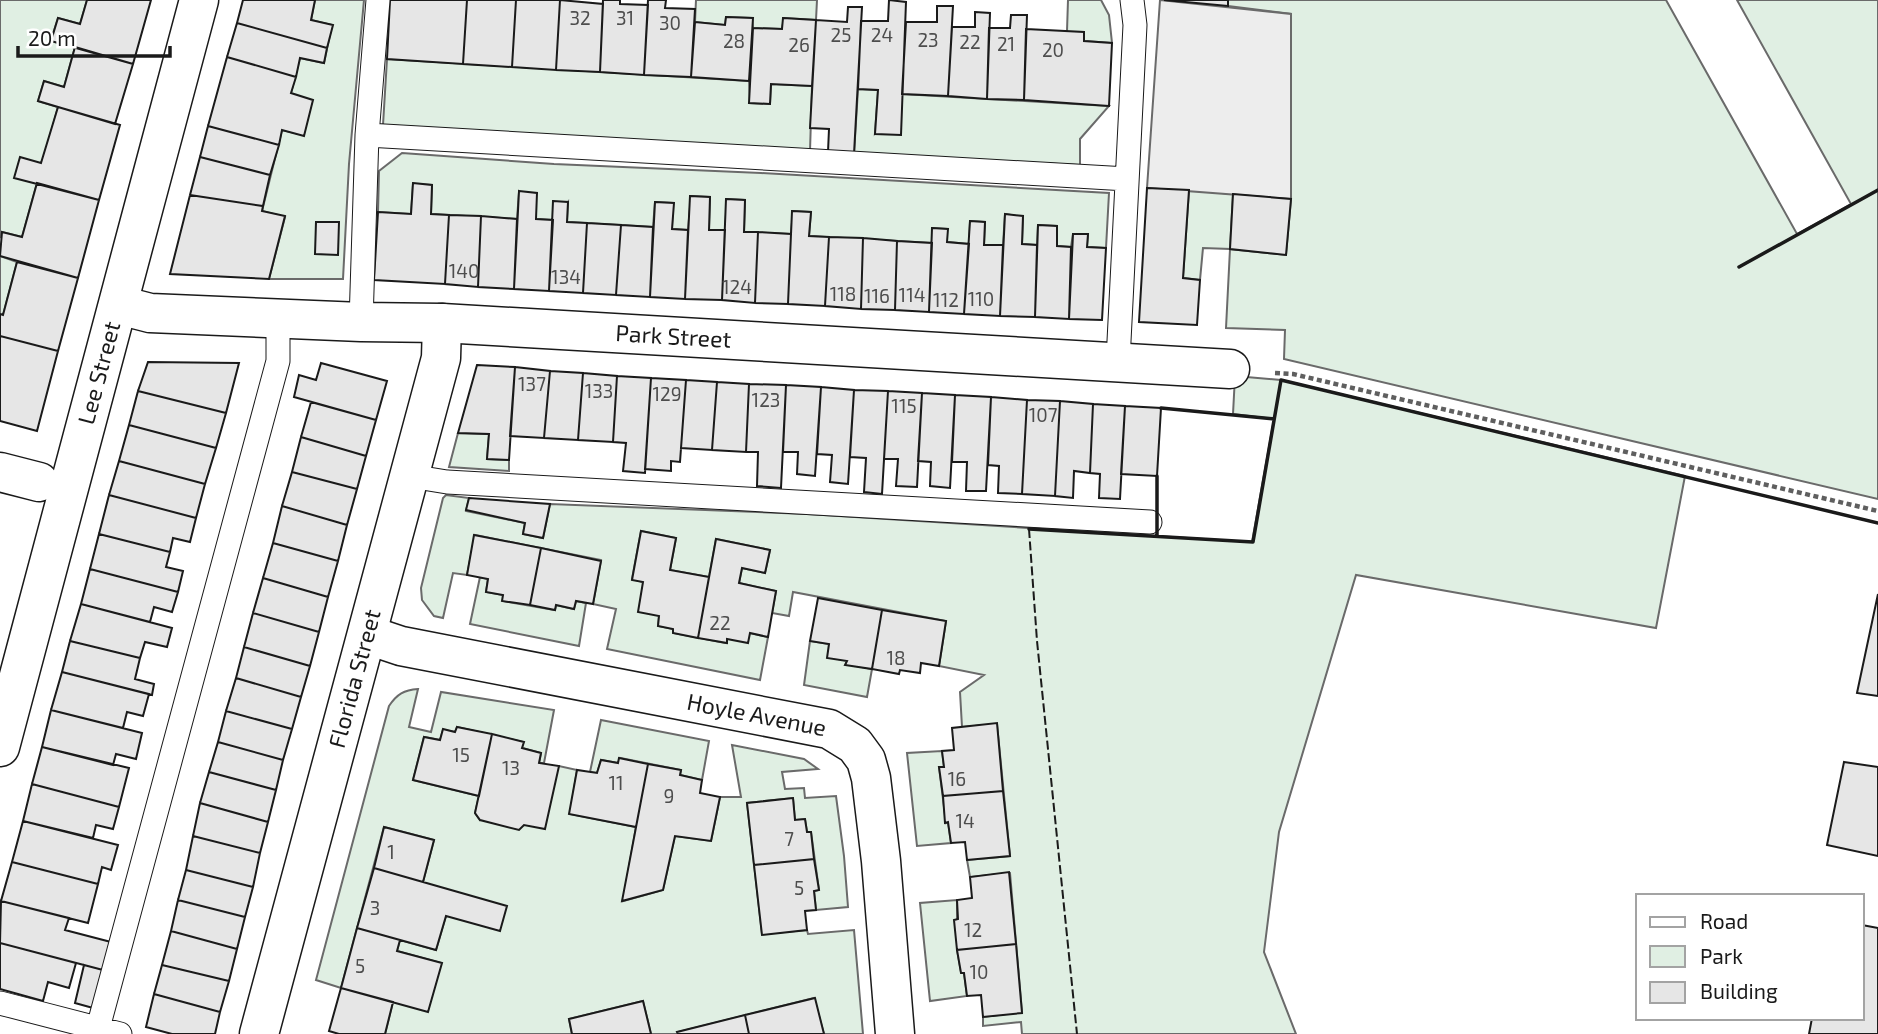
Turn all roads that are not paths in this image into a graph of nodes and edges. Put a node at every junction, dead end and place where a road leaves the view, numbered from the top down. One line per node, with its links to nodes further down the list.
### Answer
1 (199, 0): 6 (street, Lee Street)
2 (377, 0): 4 (lane)
3 (1132, 0): 5 (lane)
4 (367, 135): 5 (lane); 8 (lane)
5 (1127, 179): 10 (lane)
6 (118, 306): 7 (street, Park Street); 17 (street, Lee Street)
7 (278, 318): 8 (street, Park Street); 19 (lane)
8 (361, 323): 9 (street, Park Street)
9 (442, 323): 10 (street, Park Street); 13 (street, Florida Street)
10 (1118, 361): 11 (street, Park Street)
11 (1230, 369)
12 (0, 472): 14 (street)
13 (410, 476): 15 (lane); 16 (street, Florida Street)
14 (38, 482)
15 (1150, 522)
16 (368, 635): 20 (street, Florida Street); 21 (street, Hoyle Avenue)
17 (0, 747)
18 (0, 1003): 19 (lane)
19 (109, 1031)
20 (259, 1034)
21 (895, 1034)

